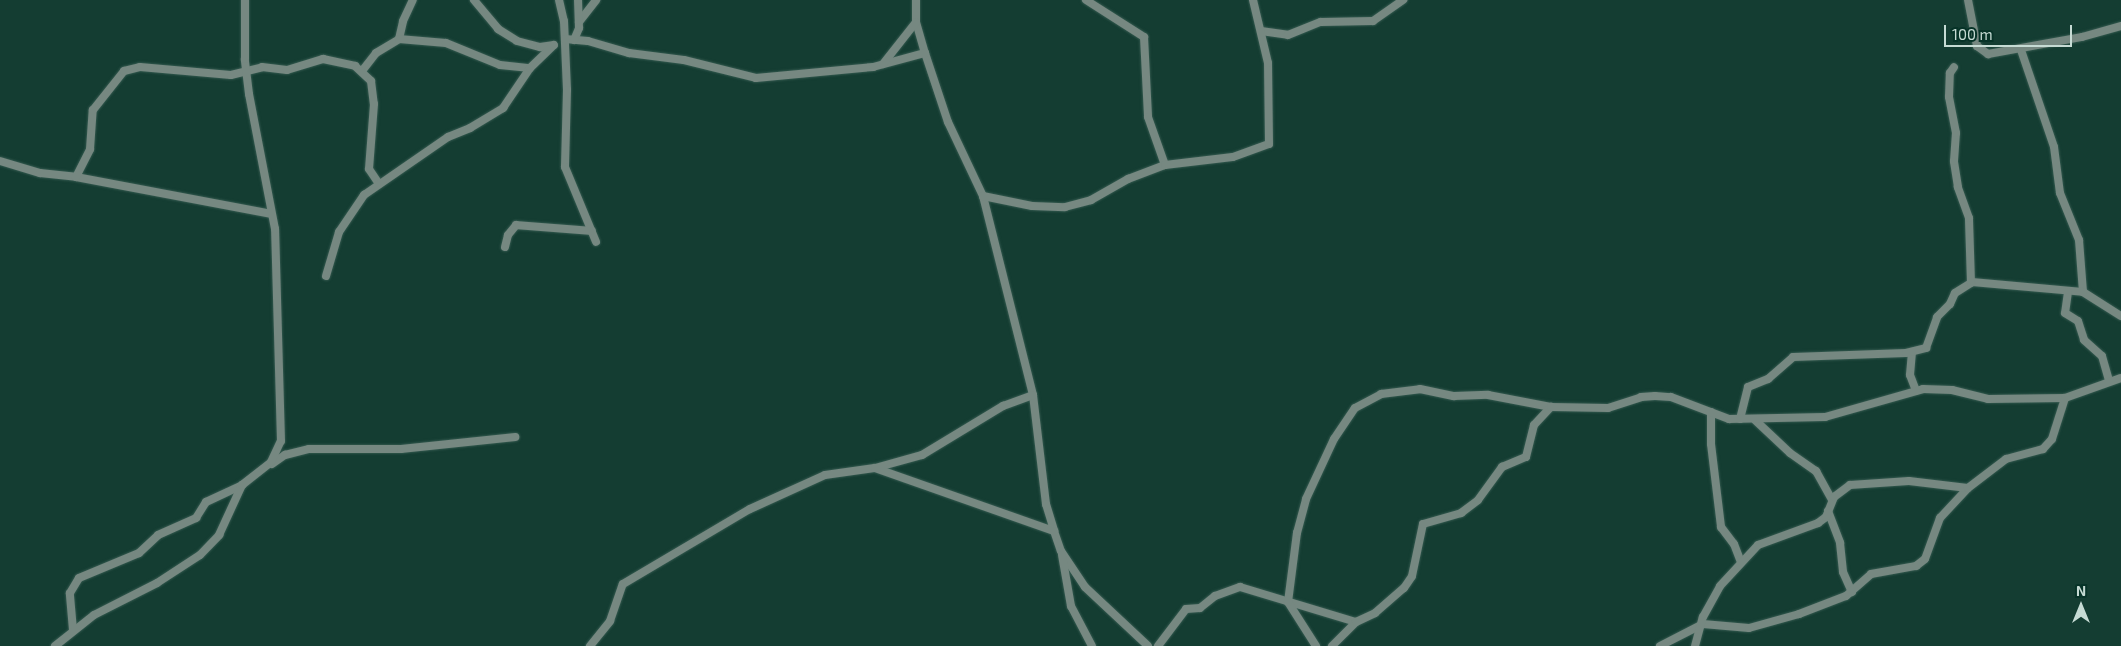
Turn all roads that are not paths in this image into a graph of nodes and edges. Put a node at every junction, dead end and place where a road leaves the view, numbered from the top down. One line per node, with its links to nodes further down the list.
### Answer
1 (245, 0): 26 (street)
2 (414, 0): 16 (street)
3 (474, 0): 19 (street)
4 (559, 0): 18 (street)
5 (578, 0): 12 (street)
6 (596, 0): 12 (street)
7 (916, 0): 13 (street)
8 (1086, 0): 28 (street)
9 (1254, 0): 15 (street)
10 (1403, 0): 15 (street)
11 (1968, 0): 20 (street)
12 (579, 22): 17 (street)
13 (916, 22): 21 (street); 22 (street)
14 (2121, 26): 20 (street)
15 (1261, 31): 28 (street)
16 (399, 39): 24 (street); 25 (street)
17 (574, 40): 18 (street); 22 (street)
18 (564, 41): 19 (street); 33 (street)
19 (554, 45): 24 (street)
20 (2021, 50): 39 (street)
21 (925, 53): 22 (street); 31 (street)
22 (883, 64)
23 (1954, 67): 37 (street)
24 (530, 68): 30 (street)
25 (362, 71): 26 (street); 30 (street)
26 (246, 72): 29 (street); 32 (street)
27 (0, 161): 29 (street)
28 (1165, 165): 31 (street)
29 (76, 177): 32 (street)
30 (379, 184): 36 (street)
31 (983, 196): 45 (street)
32 (271, 214): 52 (street)
33 (592, 231): 34 (street); 35 (street)
34 (596, 242)
35 (505, 247)
36 (326, 276)
37 (1972, 282): 38 (street); 41 (street)
38 (2068, 292): 39 (street); 43 (street)
39 (2083, 292): 40 (street)
40 (2121, 316)
41 (1912, 352): 44 (street); 49 (street)
42 (2121, 378): 43 (street)
43 (2109, 380): 46 (street)
44 (1916, 391): 46 (street); 50 (street)
45 (1033, 395): 53 (street); 58 (street)
46 (2065, 398): 55 (street)
47 (1551, 407): 48 (street); 62 (street); 63 (street)
48 (1711, 412): 49 (street); 60 (street)
49 (1740, 419): 50 (street)
50 (1755, 420): 56 (street)
51 (516, 437): 52 (street)
52 (263, 468): 54 (street)
53 (875, 468): 58 (street); 67 (street)
54 (242, 485): 65 (street); 65 (street)
55 (1968, 488): 56 (street); 61 (street)
56 (1832, 500): 57 (street)
57 (1828, 511): 60 (street); 61 (street)
58 (1054, 531): 59 (street)
59 (1061, 551): 68 (street); 69 (street)
60 (1741, 562): 64 (street)
61 (1852, 592): 64 (street)
62 (1288, 602): 63 (street); 70 (street); 71 (street)
63 (1356, 622): 72 (street)
64 (1702, 624): 73 (street); 74 (street)
65 (73, 630): 66 (street)
66 (55, 646)
67 (590, 646)
68 (1092, 646)
69 (1148, 646)
70 (1158, 646)
71 (1316, 646)
72 (1332, 646)
73 (1660, 646)
74 (1695, 646)

